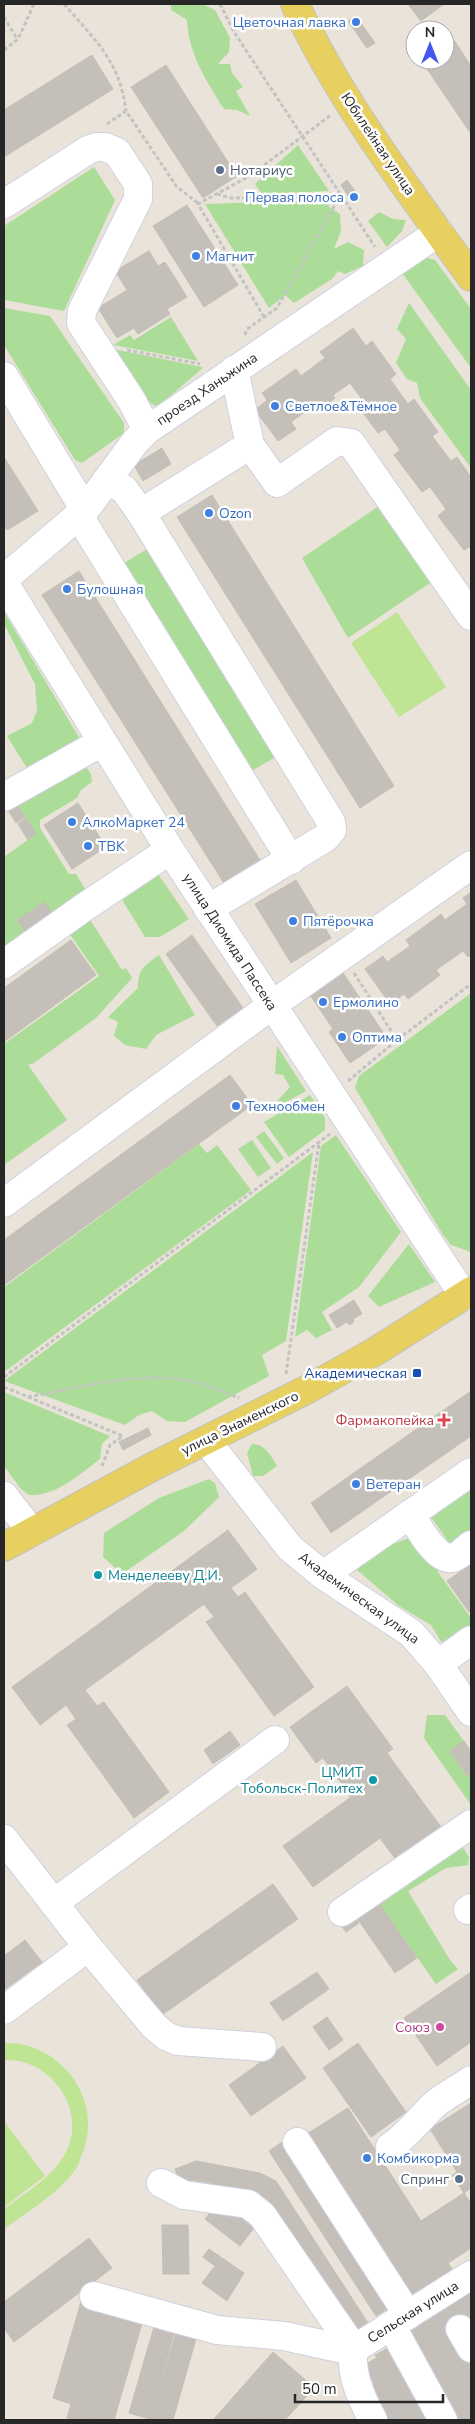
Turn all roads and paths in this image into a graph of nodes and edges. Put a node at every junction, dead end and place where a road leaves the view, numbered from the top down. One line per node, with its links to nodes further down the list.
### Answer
1 (34, 4): 6 (path)
2 (64, 4): 8 (path)
3 (220, 4): 10 (path)
4 (295, 4): 14 (main road, Юбилейная улица)
5 (4, 18): 6 (path)
6 (18, 39): 7 (path)
7 (4, 50)
8 (126, 111)
9 (330, 115): 10 (path)
10 (302, 136): 11 (path); 12 (path)
11 (217, 194): 12 (path); 17 (path)
12 (340, 196): 15 (path); 17 (path)
13 (4, 204): 19 (street)
14 (439, 232): 16 (main road, Юбилейная улица); 21 (street, проезд Ханьжина)
15 (378, 252)
16 (471, 277)
17 (264, 317): 18 (path)
18 (244, 340)
19 (95, 344): 20 (path); 23 (street)
20 (200, 364)
21 (234, 370): 23 (street, проезд Ханьжина); 24 (street)
22 (4, 376): 27 (street)
23 (147, 430): 25 (street, проезд Ханьжина)
24 (250, 445): 26 (street); 30 (street)
25 (106, 481): 26 (street); 27 (street, проезд Ханьжина)
26 (141, 512): 34 (street)
27 (82, 513): 28 (street, проезд Ханьжина); 34 (street)
28 (4, 579)
29 (4, 583): 31 (street, улица Диомида Пассека)
30 (471, 616)
31 (102, 742): 32 (street); 33 (street, улица Диомида Пассека)
32 (4, 797)
33 (170, 850): 36 (street, улица Диомида Пассека); 38 (street)
34 (291, 860): 36 (street)
35 (471, 865): 37 (street)
36 (208, 909): 40 (street, улица Диомида Пассека)
37 (343, 956): 40 (street); 41 (path)
38 (4, 964)
39 (471, 984): 41 (path)
40 (272, 1005): 45 (street); 46 (street, улица Диомида Пассека)
41 (397, 1040): 42 (path)
42 (345, 1085)
43 (332, 1132): 44 (path)
44 (319, 1142): 47 (path); 48 (path)
45 (4, 1203)
46 (468, 1294): 52 (main road, улица Знаменского)
47 (286, 1374)
48 (4, 1377)
49 (4, 1387): 50 (path)
50 (28, 1397): 51 (path); 53 (path)
51 (241, 1399)
52 (206, 1440): 57 (main road, улица Знаменского); 60 (street, Академическая улица)
53 (96, 1470)
54 (471, 1472): 56 (street)
55 (4, 1496): 57 (street)
56 (410, 1514): 58 (street); 60 (street)
57 (32, 1532): 59 (main road, улица Знаменского)
58 (471, 1545)
59 (4, 1547)
60 (323, 1575): 62 (street, Академическая улица)
61 (471, 1640): 62 (street)
62 (438, 1664): 63 (street, Академическая улица)
63 (471, 1712)
64 (275, 1740): 67 (street)
65 (471, 1824): 68 (street)
66 (4, 1839): 67 (street)
67 (54, 1903): 69 (street)
68 (342, 1912)
69 (88, 1947): 70 (street); 71 (street)
70 (4, 2010)
71 (262, 2047)
72 (471, 2080): 74 (street)
73 (297, 2142): 78 (street)
74 (390, 2147)
75 (161, 2183): 79 (street)
76 (471, 2275): 78 (street, Сельская улица)
77 (94, 2296): 79 (street)
78 (400, 2320): 79 (street, Сельская улица); 81 (street)
79 (354, 2349): 80 (street)
80 (373, 2420)
81 (443, 2420)

